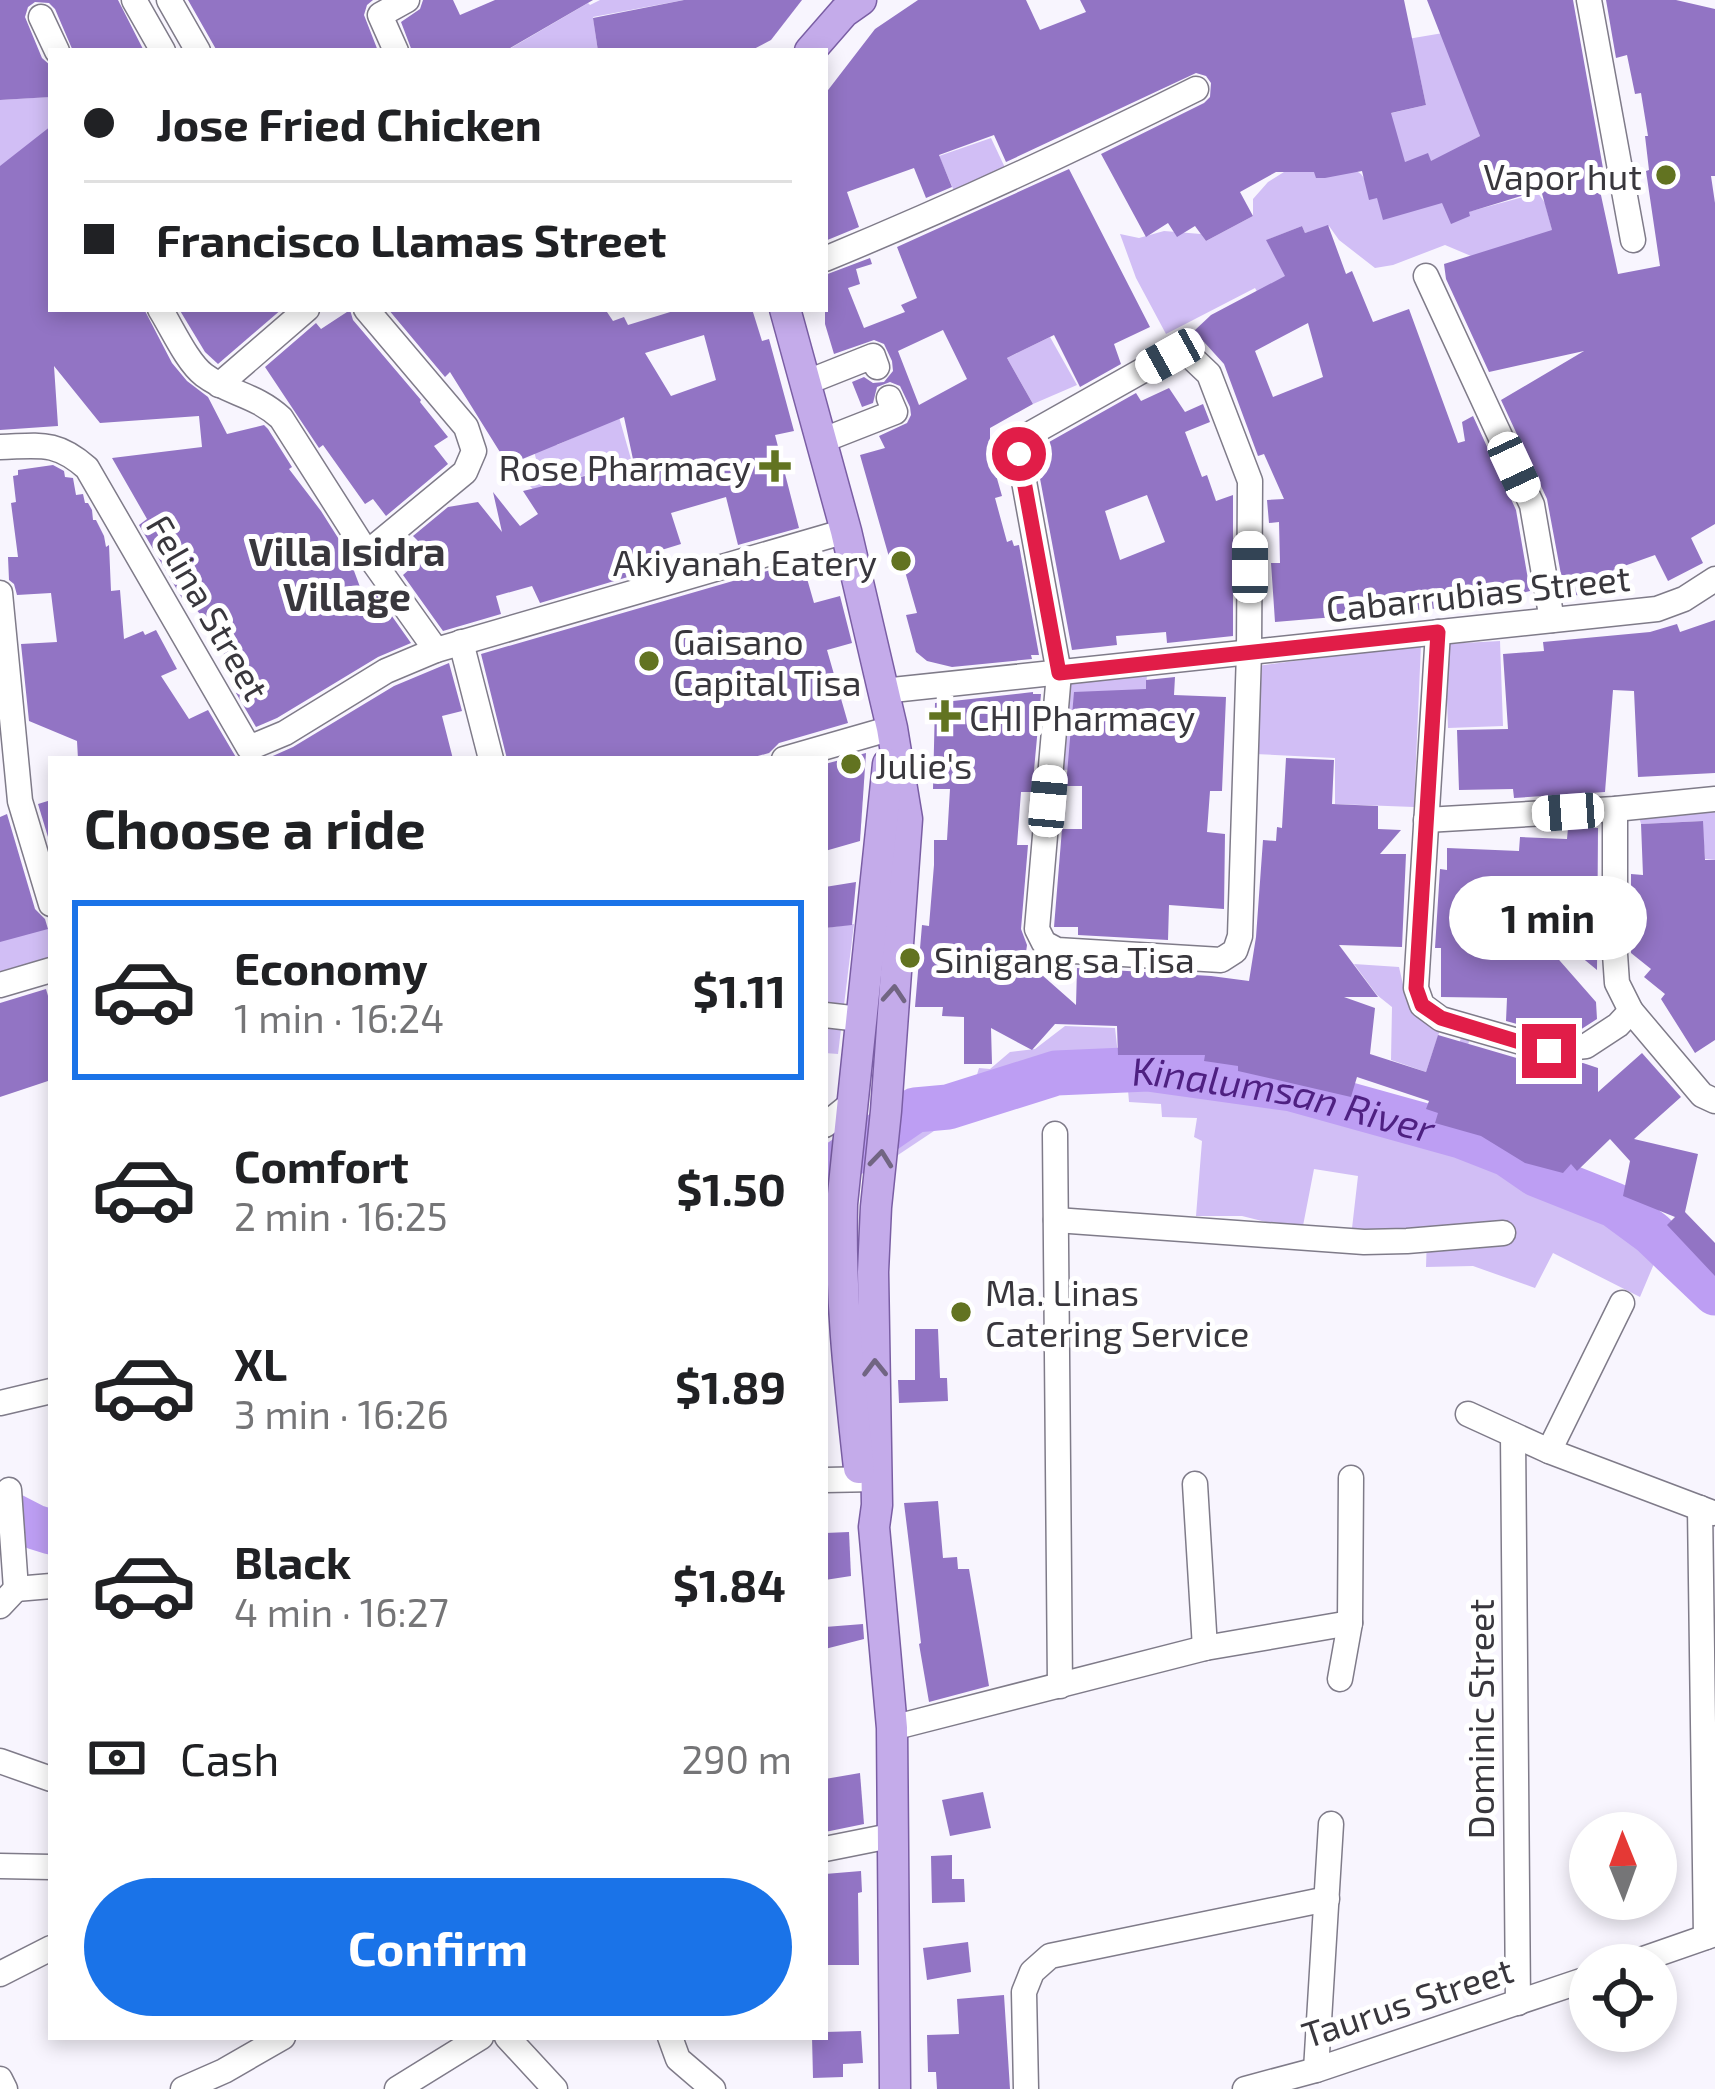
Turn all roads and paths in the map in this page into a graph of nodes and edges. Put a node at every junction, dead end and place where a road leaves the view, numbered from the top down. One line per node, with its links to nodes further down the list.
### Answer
1 (134, 0): 8 (street)
2 (170, 0): 9 (street)
3 (407, 0): 10 (street)
4 (861, 0): 11 (main road)
5 (1589, 0): 13 (street)
6 (41, 17): 7 (street)
7 (56, 48)
8 (161, 48)
9 (196, 48)
10 (395, 48)
11 (813, 48)
12 (1196, 89): 14 (street)
13 (1633, 240)
14 (828, 258)
15 (1426, 276): 30 (street)
16 (162, 312): 22 (street)
17 (304, 312): 22 (street)
18 (369, 312): 27 (street)
19 (786, 312): 21 (main road)
20 (877, 367): 21 (street)
21 (805, 383): 24 (main road)
22 (219, 385): 27 (street)
23 (889, 398): 24 (street)
24 (821, 441): 26 (main road)
25 (0, 447): 32 (street, Felina Street)
26 (846, 531): 32 (street, Felina Street); 35 (main road)
27 (367, 553): 32 (street)
28 (1715, 579): 30 (street, Cabarrubias Street)
29 (0, 593): 39 (street)
30 (1552, 620): 31 (street, Cabarrubias Street)
31 (1438, 632): 33 (street, Cabarrubias Street); 42 (street)
32 (449, 646): 37 (street)
33 (1249, 652): 34 (street, Cabarrubias Street); 34 (street); 34 (street)
34 (1059, 673): 35 (street, Cabarrubias Street)
35 (883, 692): 36 (main road)
36 (892, 728): 38 (street); 48 (main road); 61 (main road, one-way to 36)
37 (490, 756)
38 (794, 756)
39 (10, 798): 43 (street)
40 (1715, 799): 41 (street)
41 (1615, 808): 42 (street); 46 (street)
42 (1426, 820): 46 (street)
43 (48, 896)
44 (48, 971): 45 (street)
45 (0, 985)
46 (1630, 1011): 49 (street)
47 (828, 1016): 48 (street)
48 (860, 1019): 50 (main road)
49 (1711, 1094)
50 (842, 1115): 61 (main road)
51 (1054, 1133): 52 (street)
52 (1056, 1220): 53 (street); 71 (street)
53 (1503, 1234)
54 (1622, 1303): 59 (street)
55 (48, 1392): 56 (street)
56 (0, 1402)
57 (1468, 1414): 58 (street)
58 (1513, 1435): 59 (street); 86 (street, Dominic Street)
59 (1549, 1451): 65 (street)
60 (1352, 1478): 68 (street)
61 (868, 1479): 62 (street); 72 (main road)
62 (828, 1480)
63 (1195, 1484): 69 (street)
64 (9, 1490): 67 (street)
65 (1708, 1511): 81 (street)
66 (48, 1587): 67 (street)
67 (8, 1598)
68 (1350, 1623): 69 (street); 70 (street)
69 (1204, 1648): 71 (street)
70 (1340, 1679)
71 (1060, 1686): 72 (street)
72 (892, 1728): 76 (main road)
73 (0, 1761): 74 (street)
74 (48, 1778)
75 (1330, 1825): 80 (street)
76 (895, 1834): 77 (street); 100 (main road)
77 (828, 1848)
78 (0, 1866): 79 (street)
79 (48, 1867)
80 (1327, 1899): 91 (street); 101 (street)
81 (1711, 1936): 82 (street)
82 (1677, 1948)
83 (48, 1950): 84 (street)
84 (0, 1974)
85 (1569, 1985): 86 (street, Taurus Street)
86 (1518, 2003): 91 (street, Taurus Street)
87 (279, 2040): 93 (street)
88 (476, 2040): 97 (street)
89 (510, 2040): 98 (street)
90 (671, 2040): 99 (street)
91 (1316, 2070): 94 (street, Taurus Street)
92 (0, 2079): 95 (street)
93 (228, 2080): 96 (street)
94 (1286, 2084): 102 (street, Taurus Street)
95 (5, 2089)
96 (183, 2089)
97 (398, 2089)
98 (555, 2089)
99 (713, 2089)
100 (895, 2089)
101 (1026, 2089)
102 (1245, 2089)

